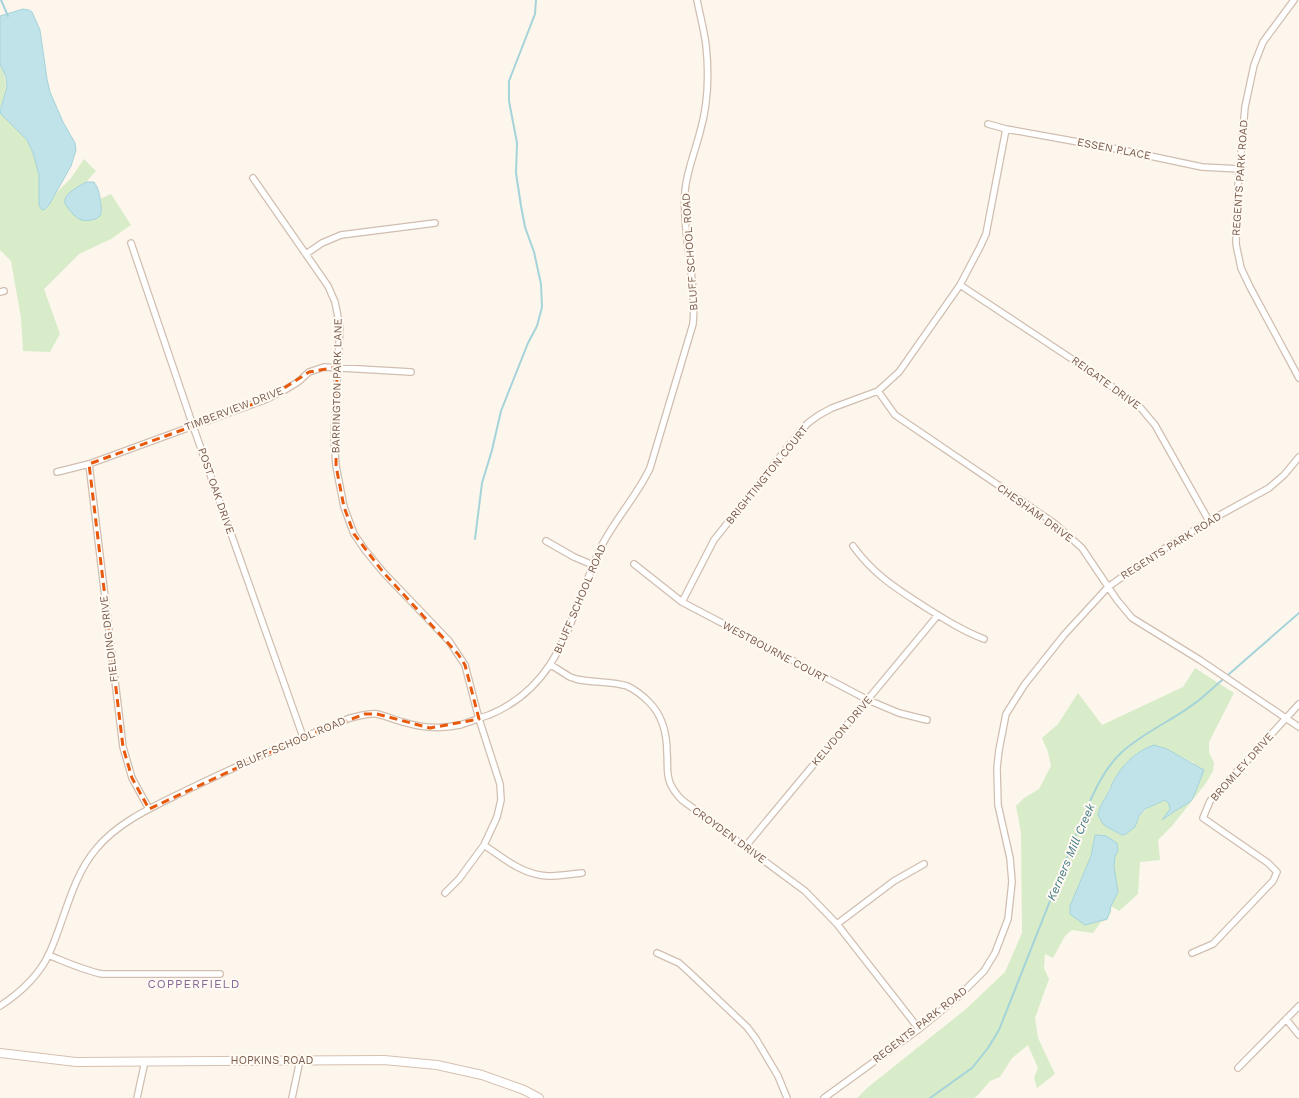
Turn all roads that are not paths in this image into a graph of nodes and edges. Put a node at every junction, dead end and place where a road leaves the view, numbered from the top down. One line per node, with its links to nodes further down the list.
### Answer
1 (696, 0): 23 (street, BLUFF SCHOOL ROAD)
2 (1294, 0): 5 (street, REGENTS PARK ROAD)
3 (988, 124): 4 (street, ESSEN PLACE)
4 (1006, 129): 5 (street, ESSEN PLACE); 10 (street, BRIGHTINGTON COURT)
5 (1240, 169): 13 (street, REGENTS PARK ROAD)
6 (252, 178): 9 (street, BARRINGTON PARK LANE)
7 (435, 223): 9 (street)
8 (130, 243): 15 (street, POST OAK DRIVE)
9 (306, 254): 11 (street, BARRINGTON PARK LANE)
10 (960, 284): 14 (street, BRIGHTINGTON COURT); 19 (street, REIGATE DRIVE)
11 (337, 367): 12 (street, TIMBERVIEW DRIVE); 15 (street, TIMBERVIEW DRIVE); 32 (street, BARRINGTON PARK LANE)
12 (411, 372)
13 (1299, 378)
14 (878, 391): 24 (street, CHESHAM DRIVE); 25 (street, BRIGHTINGTON COURT)
15 (193, 426): 17 (street, TIMBERVIEW DRIVE); 35 (street, POST OAK DRIVE)
16 (1299, 457): 19 (street, REGENTS PARK ROAD)
17 (89, 464): 18 (street, TIMBERVIEW DRIVE); 36 (street, FIELDING DRIVE)
18 (58, 472)
19 (1209, 521): 24 (street, REGENTS PARK ROAD)
20 (546, 541): 23 (street)
21 (853, 546): 26 (street)
22 (634, 564): 25 (street, WESTBOURNE COURT)
23 (593, 565): 28 (street, BLUFF SCHOOL ROAD)
24 (1108, 587): 31 (street, CHESHAM DRIVE); 50 (street, REGENTS PARK ROAD)
25 (682, 602): 29 (street, WESTBOURNE COURT)
26 (938, 615): 27 (street); 29 (street, KELVDON DRIVE)
27 (984, 638)
28 (551, 665): 32 (street, BLUFF SCHOOL ROAD); 38 (street, CROYDEN DRIVE)
29 (868, 700): 33 (street, WESTBOURNE COURT); 38 (street, KELVDON DRIVE)
30 (1299, 704): 31 (street, BROMLEY DRIVE)
31 (1287, 718): 34 (street, CHESHAM DRIVE); 44 (street, BROMLEY DRIVE)
32 (479, 719): 35 (street, BLUFF SCHOOL ROAD); 37 (street, BARRINGTON PARK LANE)
33 (927, 720)
34 (1299, 727)
35 (303, 737): 36 (street, BLUFF SCHOOL ROAD)
36 (149, 809): 45 (street, BLUFF SCHOOL ROAD)
37 (484, 844): 40 (street); 41 (street, BARRINGTON PARK LANE)
38 (745, 847): 42 (street, CROYDEN DRIVE)
39 (924, 864): 42 (street)
40 (582, 873)
41 (444, 893)
42 (837, 924): 50 (street, CROYDEN DRIVE)
43 (657, 953): 59 (street)
44 (1192, 953)
45 (48, 955): 46 (street); 47 (street, BLUFF SCHOOL ROAD)
46 (220, 974)
47 (0, 1006)
48 (1299, 1006): 49 (street)
49 (1286, 1019): 51 (street); 55 (street)
50 (919, 1029): 60 (street, REGENTS PARK ROAD)
51 (1299, 1035)
52 (0, 1053): 54 (main road, HOPKINS ROAD)
53 (300, 1060): 54 (main road, HOPKINS ROAD); 57 (street); 58 (main road, HOPKINS ROAD)
54 (145, 1061): 56 (street)
55 (1238, 1068)
56 (137, 1098)
57 (292, 1098)
58 (538, 1098)
59 (787, 1098)
60 (824, 1098)

